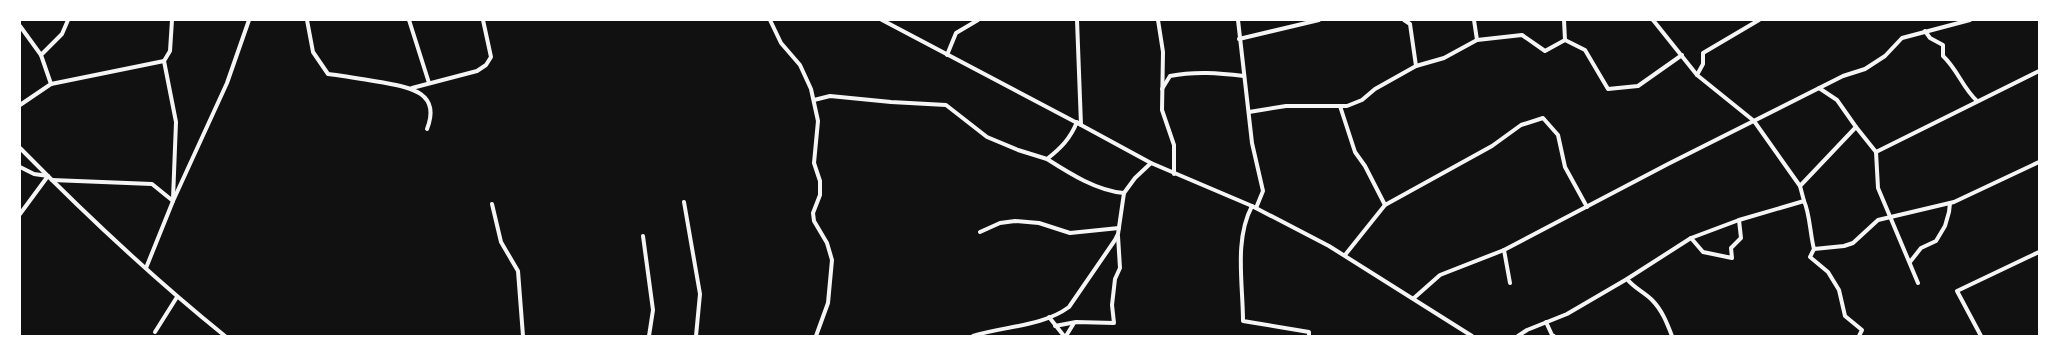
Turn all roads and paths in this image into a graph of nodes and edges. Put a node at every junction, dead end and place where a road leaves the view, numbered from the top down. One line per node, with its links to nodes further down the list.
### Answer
1 (68, 20): 25 (street)
2 (172, 20): 28 (street)
3 (249, 20): 58 (street)
4 (307, 20): 35 (street)
5 (409, 20): 33 (street)
6 (483, 20): 33 (street)
7 (770, 20): 38 (street)
8 (882, 20): 26 (street)
9 (978, 20): 26 (street)
10 (1077, 20): 44 (street)
11 (1158, 20): 37 (street)
12 (1238, 20): 22 (street)
13 (1319, 20): 22 (street)
14 (1474, 20): 23 (street)
15 (1564, 20): 24 (street)
16 (1654, 20): 27 (street)
17 (1759, 20): 31 (street)
18 (1970, 20): 21 (street)
19 (1405, 21): 29 (street)
20 (20, 26): 25 (street)
21 (1925, 31): 36 (street); 39 (street)
22 (1239, 39): 32 (street)
23 (1478, 40): 24 (street); 29 (street)
24 (1565, 40): 27 (street)
25 (41, 55): 34 (street)
26 (947, 55): 44 (street)
27 (1682, 55): 31 (street)
28 (164, 61): 34 (street); 58 (street)
29 (1416, 66): 41 (street)
30 (2039, 71): 39 (street)
31 (1697, 75): 43 (street)
32 (1244, 76): 37 (street); 42 (street)
33 (429, 83): 35 (street)
34 (51, 84): 40 (street)
35 (412, 88): 46 (street)
36 (1819, 88): 43 (street); 45 (street)
37 (1162, 89): 53 (street)
38 (814, 100): 49 (street); 95 (street)
39 (1977, 101): 48 (street)
40 (20, 105)
41 (1340, 106): 42 (street); 63 (street)
42 (1249, 112): 64 (street)
43 (1754, 121): 56 (street); 65 (street)
44 (1079, 123): 49 (street); 50 (street)
45 (1856, 127): 48 (street); 56 (street)
46 (426, 129)
47 (20, 148): 54 (street)
48 (1876, 152): 67 (street)
49 (1047, 159): 57 (street)
50 (1151, 163): 53 (street); 57 (street)
51 (2038, 164): 61 (street)
52 (20, 167): 54 (street)
53 (1174, 174): 64 (street)
54 (48, 176): 55 (street); 66 (street)
55 (52, 180): 58 (street); 79 (street)
56 (1800, 186): 59 (street)
57 (1124, 193): 69 (street)
58 (173, 201): 79 (street)
59 (1804, 201): 68 (street); 74 (street)
60 (684, 202): 94 (street)
61 (1950, 203): 67 (street); 78 (street)
62 (492, 204): 92 (street)
63 (1385, 205): 65 (street); 77 (street)
64 (1254, 207): 77 (street); 98 (street)
65 (1587, 207): 75 (street)
66 (20, 214)
67 (1891, 217): 74 (street); 78 (street)
68 (1739, 220): 73 (street); 73 (street)
69 (1119, 228): 70 (street); 71 (street)
70 (980, 232)
71 (1118, 234): 85 (street); 87 (street)
72 (642, 236): 93 (street)
73 (1691, 238): 80 (street)
74 (1814, 249): 102 (street)
75 (1504, 250): 81 (street); 84 (street)
76 (2039, 252): 103 (street)
77 (1345, 255): 84 (street)
78 (1910, 262): 82 (street)
79 (146, 268): 83 (street)
80 (1627, 279): 86 (street); 101 (street)
81 (1510, 283)
82 (1918, 283)
83 (177, 297): 89 (street); 91 (street)
84 (1414, 298): 99 (street)
85 (1049, 317): 88 (street); 96 (street)
86 (1546, 322): 90 (street); 100 (street)
87 (1074, 323): 88 (street); 97 (street)
88 (1055, 326): 97 (street)
89 (155, 332)
90 (1520, 335)
91 (225, 336)
92 (523, 336)
93 (649, 336)
94 (696, 336)
95 (816, 336)
96 (972, 336)
97 (1065, 336)
98 (1309, 336)
99 (1472, 336)
100 (1554, 336)
101 (1672, 336)
102 (1859, 336)
103 (1981, 336)

